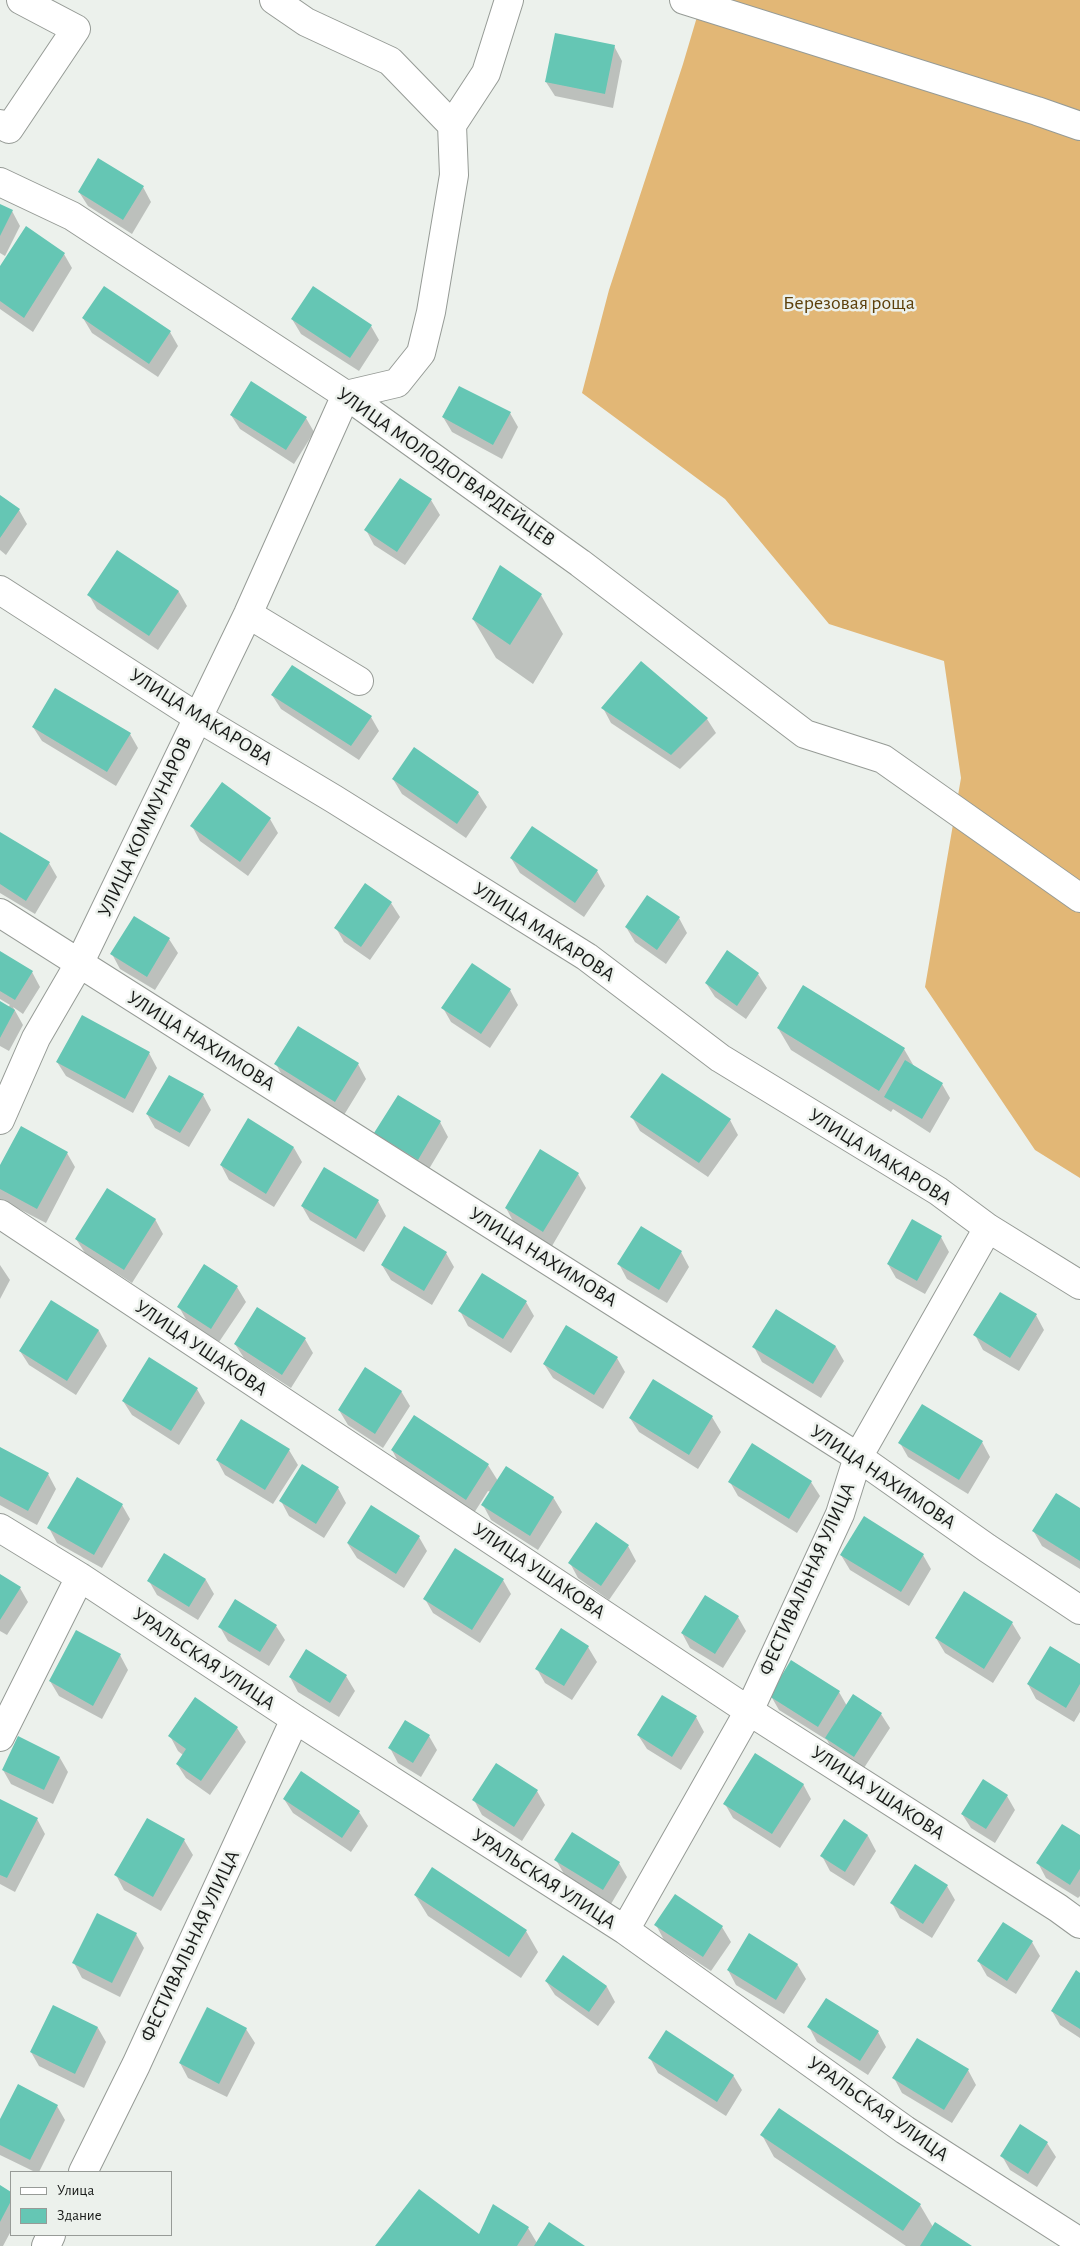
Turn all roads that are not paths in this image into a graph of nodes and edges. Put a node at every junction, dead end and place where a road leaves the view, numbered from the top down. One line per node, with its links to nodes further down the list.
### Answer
1 (21, 0): 5 (street)
2 (274, 0): 6 (street)
3 (509, 0): 6 (street)
4 (684, 0): 7 (street)
5 (0, 124)
6 (452, 125): 9 (street)
7 (1080, 126)
8 (0, 182): 9 (street, УЛИЦА МОЛОДОГВАРДЕЙЦЕВ)
9 (346, 395): 11 (street, УЛИЦА КОММУНАРОВ); 14 (street, УЛИЦА МОЛОДОГВАРДЕЙЦЕВ)
10 (0, 590): 13 (street, УЛИЦА МАКАРОВА)
11 (248, 614): 12 (street); 13 (street, УЛИЦА КОММУНАРОВ)
12 (359, 681)
13 (197, 717): 16 (street, УЛИЦА КОММУНАРОВ); 19 (street, УЛИЦА МАКАРОВА)
14 (1080, 898)
15 (0, 913): 16 (street, УЛИЦА НАХИМОВА)
16 (79, 964): 17 (street, УЛИЦА КОММУНАРОВ); 21 (street, УЛИЦА НАХИМОВА)
17 (0, 1120)
18 (0, 1214): 25 (street, УЛИЦА УШАКОВА)
19 (988, 1228): 20 (street, УЛИЦА МАКАРОВА); 21 (street, ФЕСТИВАЛЬНАЯ УЛИЦА)
20 (1080, 1285)
21 (858, 1457): 24 (street, УЛИЦА НАХИМОВА); 25 (street, ФЕСТИВАЛЬНАЯ УЛИЦА)
22 (0, 1528): 23 (street, УРАЛЬСКАЯ УЛИЦА)
23 (80, 1577): 26 (street, УРАЛЬСКАЯ УЛИЦА); 27 (street)
24 (1080, 1610)
25 (750, 1711): 28 (street, УЛИЦА УШАКОВА); 29 (street, ФЕСТИВАЛЬНАЯ УЛИЦА)
26 (294, 1719): 29 (street, УРАЛЬСКАЯ УЛИЦА); 30 (street, ФЕСТИВАЛЬНАЯ УЛИЦА)
27 (0, 1737)
28 (1080, 1924)
29 (625, 1930): 31 (street, УРАЛЬСКАЯ УЛИЦА)
30 (83, 2171)
31 (1080, 2242)

